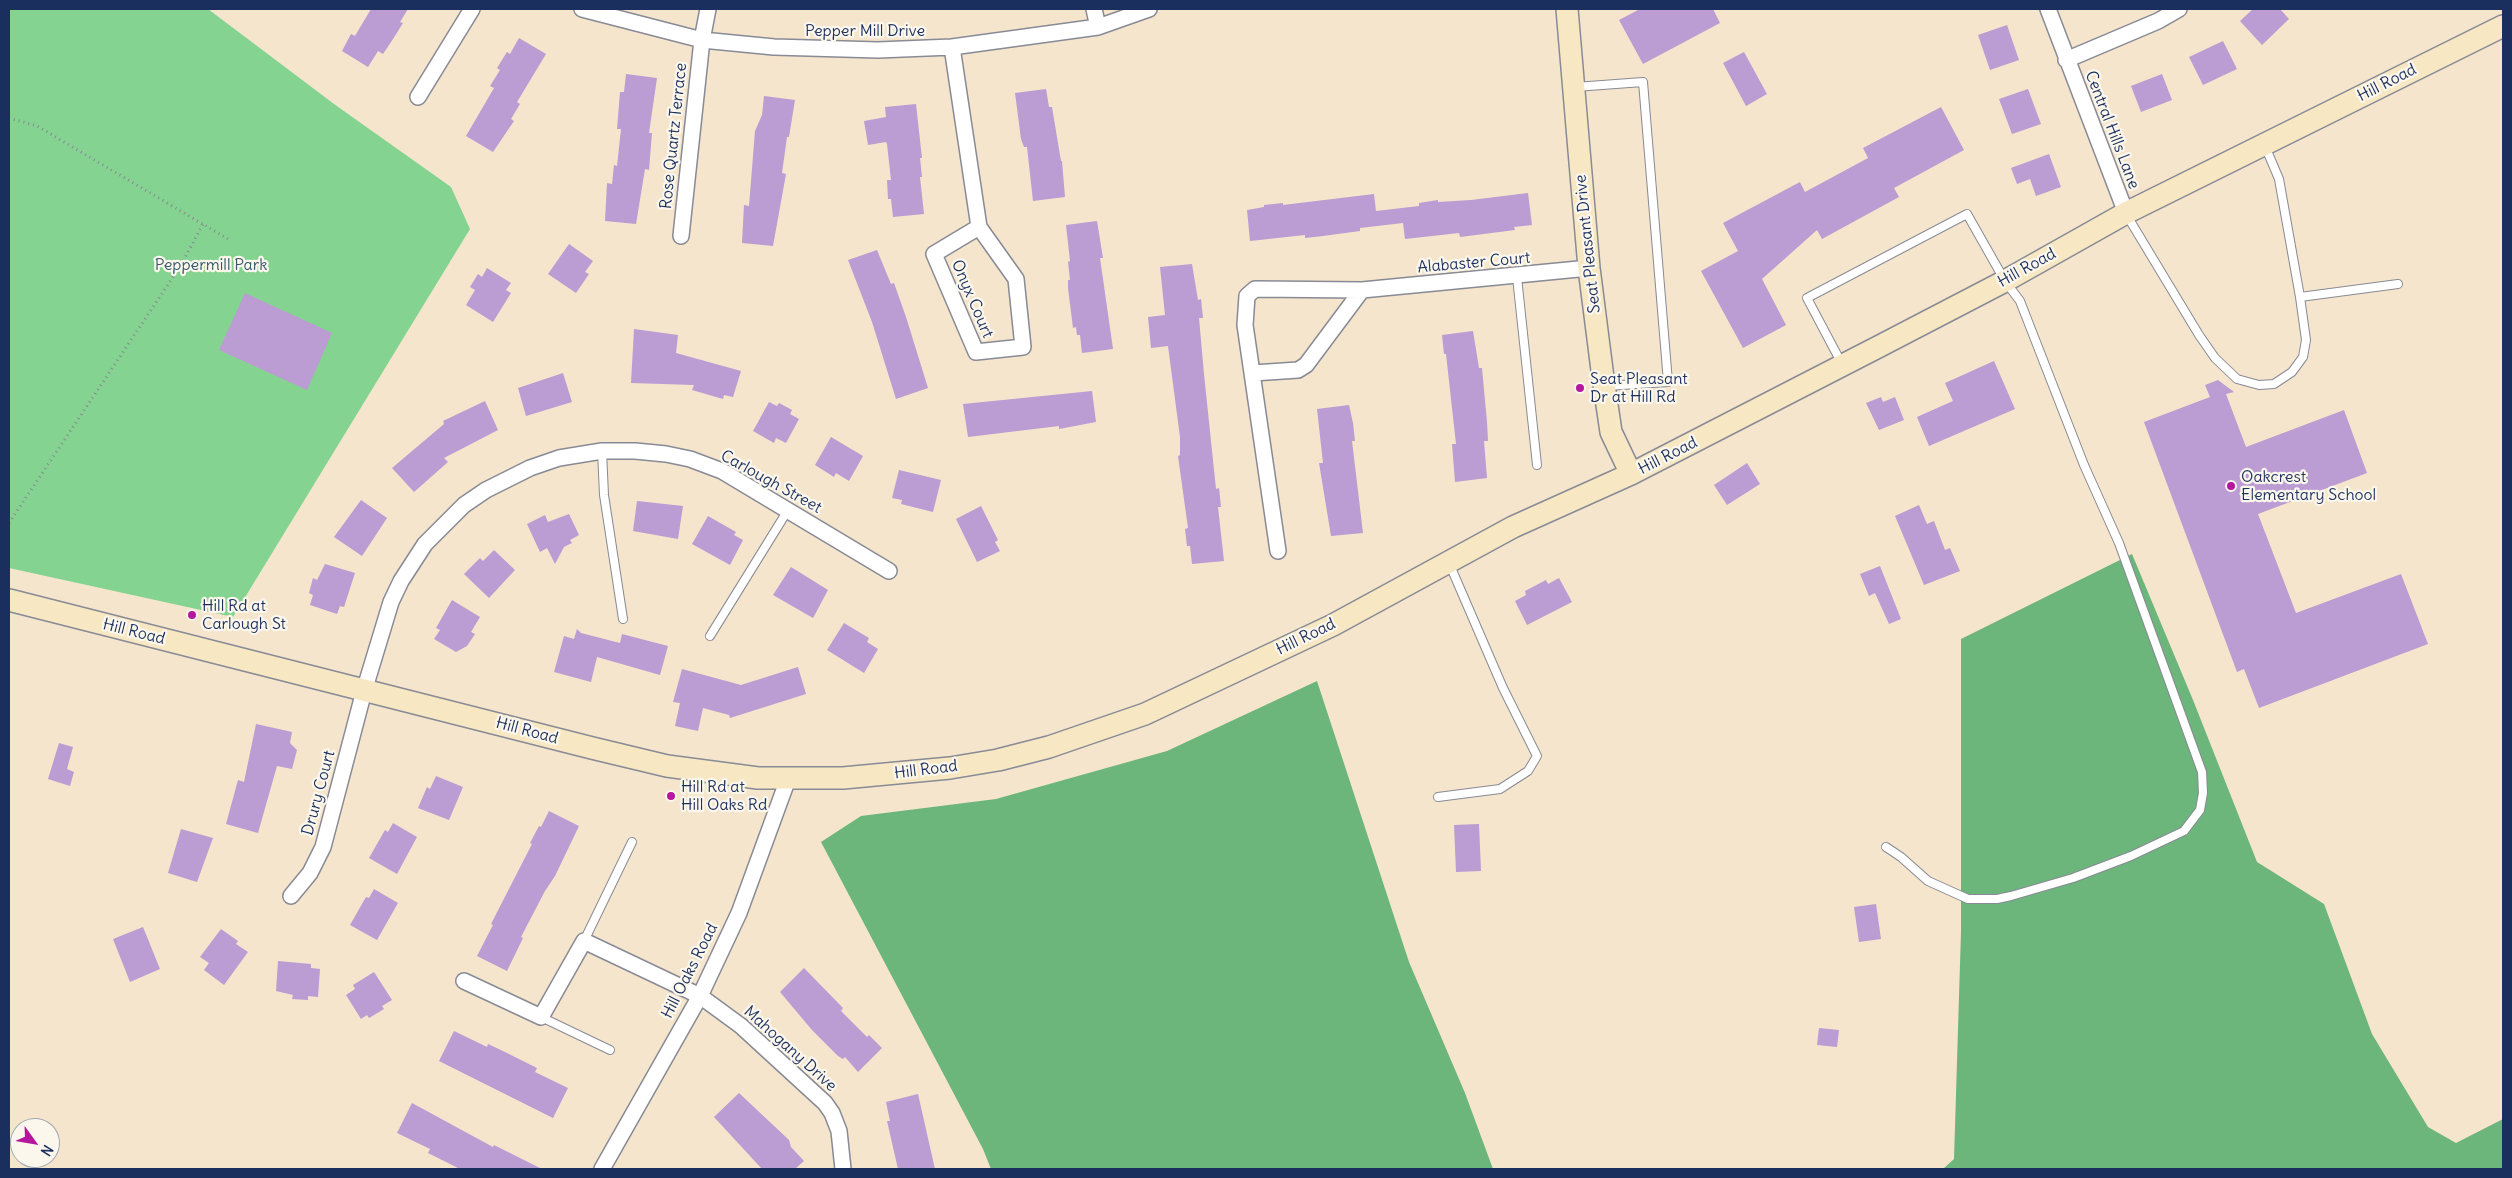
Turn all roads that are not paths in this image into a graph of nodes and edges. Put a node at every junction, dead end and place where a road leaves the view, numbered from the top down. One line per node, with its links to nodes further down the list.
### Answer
1 (472, 9): 15 (street)
2 (582, 9): 11 (street, Pepper Mill Drive)
3 (708, 9): 11 (street, Rose Quartz Terrace)
4 (1094, 9): 10 (street)
5 (1149, 9): 10 (street, Pepper Mill Drive)
6 (1567, 9): 14 (street, Seat Pleasant Drive)
7 (2048, 9): 13 (street, Central Hills Lane)
8 (2179, 9): 13 (street, Central Hills Lane)
9 (2503, 26): 16 (street, Hill Road)
10 (1098, 27): 12 (street, Pepper Mill Drive)
11 (702, 40): 12 (street, Pepper Mill Drive); 19 (street, Rose Quartz Terrace)
12 (952, 47): 18 (street, Onyx Court)
13 (2066, 60): 17 (street, Central Hills Lane)
14 (1574, 87): 20 (street, Seat Pleasant Drive); 28 (lane)
15 (418, 97)
16 (2264, 144): 17 (street, Hill Road); 25 (lane)
17 (2126, 213): 22 (street, Hill Road); 25 (lane)
18 (979, 227): 18 (street, Onyx Court)
19 (681, 236)
20 (1589, 268): 21 (street, Alabaster Court); 28 (street, Seat Pleasant Drive)
21 (1517, 277): 24 (street, Alabaster Court); 30 (lane)
22 (2004, 281): 26 (street, Hill Road); 26 (lane); 43 (lane)
23 (2398, 284): 25 (lane)
24 (1362, 290): 27 (street); 27 (street, Alabaster Court)
25 (2300, 297)
26 (1842, 365): 31 (street, Hill Road)
27 (1253, 373): 33 (street, Alabaster Court)
28 (1604, 387): 31 (street, Seat Pleasant Drive)
29 (602, 451): 32 (street, Carlough Street); 37 (lane); 39 (street, Carlough Street)
30 (1538, 465)
31 (1632, 474): 34 (street, Hill Road)
32 (788, 510): 35 (street, Carlough Street); 38 (lane)
33 (1278, 551)
34 (1449, 563): 40 (street, Hill Road); 41 (lane)
35 (890, 571)
36 (9, 600): 39 (street, Hill Road)
37 (623, 619)
38 (710, 636)
39 (364, 691): 40 (street, Hill Road); 44 (street, Drury Court)
40 (788, 778): 47 (street, Hill Oaks Road)
41 (1438, 797)
42 (632, 842): 45 (lane)
43 (1886, 848)
44 (291, 896)
45 (584, 941): 47 (street, Mahogany Drive); 48 (street)
46 (464, 981): 48 (street)
47 (700, 996): 50 (street, Hill Oaks Road); 51 (street, Mahogany Drive)
48 (542, 1017): 49 (lane)
49 (610, 1050)
50 (602, 1169)
51 (843, 1169)

